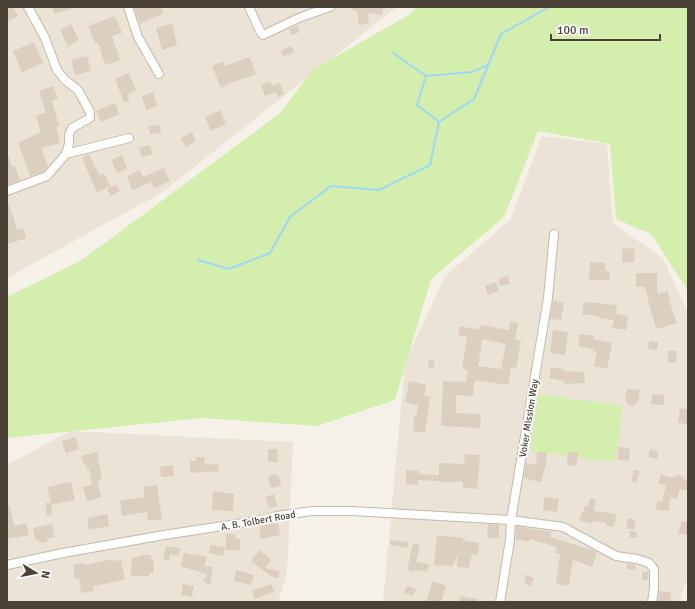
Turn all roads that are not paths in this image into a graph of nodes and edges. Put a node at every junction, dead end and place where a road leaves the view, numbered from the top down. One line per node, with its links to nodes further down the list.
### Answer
1 (28, 7): 7 (street)
2 (128, 7): 5 (street)
3 (250, 7): 4 (street)
4 (330, 7)
5 (159, 74)
6 (129, 138): 7 (street)
7 (66, 154): 8 (street)
8 (7, 191)
9 (554, 234): 10 (street, Voker Mission Way)
10 (511, 520): 11 (street, A. B. Tolbert Road); 12 (street, Voker Mission Way); 13 (street, A. B. Tolbert Road)
11 (7, 565)
12 (500, 602)
13 (652, 602)

